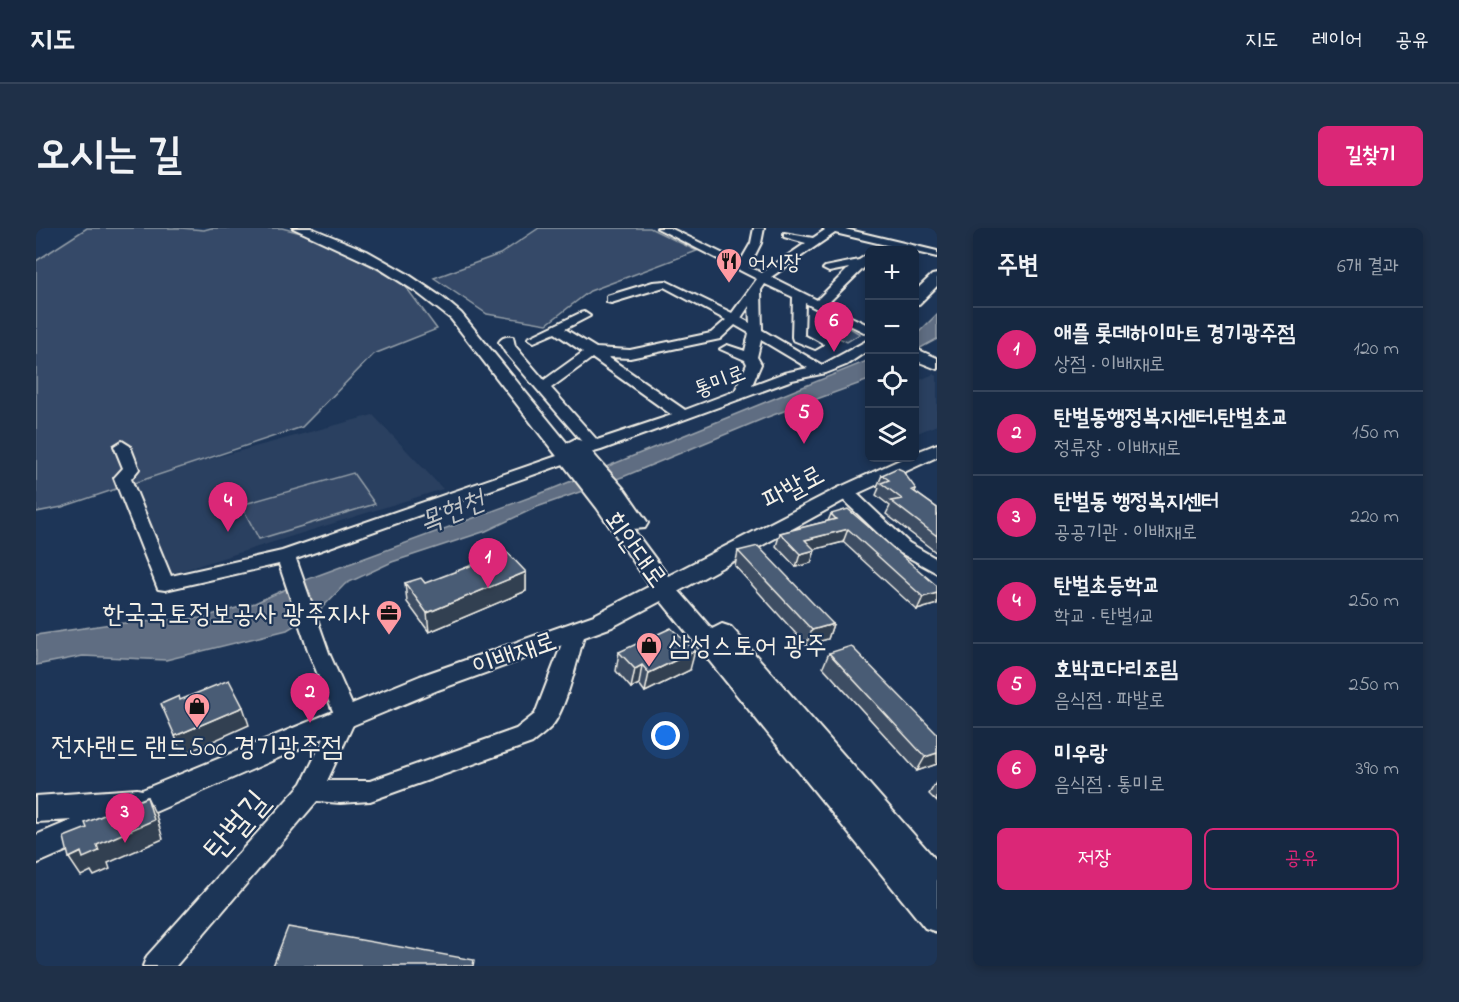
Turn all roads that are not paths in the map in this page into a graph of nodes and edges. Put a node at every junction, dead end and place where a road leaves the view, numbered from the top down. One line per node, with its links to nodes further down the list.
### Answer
1 (299, 228): 43 (main road, 회안대로)
2 (316, 228): 43 (main road, 회안대로)
3 (662, 228): 13 (street)
4 (759, 228): 13 (street)
5 (832, 228): 7 (street); 8 (street)
6 (788, 235): 8 (street)
7 (890, 238): 9 (street); 10 (street)
8 (815, 242): 16 (street)
9 (881, 246)
10 (937, 254)
11 (865, 259): 14 (street)
12 (865, 260): 21 (street)
13 (743, 267): 16 (street)
14 (829, 269)
15 (937, 278): 20 (main road)
16 (760, 282): 18 (street); 24 (street); 27 (street)
17 (937, 290): 22 (main road)
18 (799, 295): 21 (street); 30 (street)
19 (611, 299): 24 (street)
20 (916, 300)
21 (819, 305): 25 (street)
22 (919, 307)
23 (584, 316): 26 (street)
24 (734, 319): 27 (street); 33 (street)
25 (865, 328)
26 (558, 330): 28 (street); 33 (street)
27 (756, 332): 35 (street); 37 (street)
28 (534, 338)
29 (508, 339): 38 (street)
30 (815, 345)
31 (865, 346): 37 (street, 통미로)
32 (727, 349): 35 (street)
33 (592, 352): 38 (street); 40 (street)
34 (917, 354): 36 (main road)
35 (750, 357): 39 (street)
36 (937, 364)
37 (821, 370): 39 (street, 통미로)
38 (544, 386): 43 (street)
39 (741, 394): 40 (street, 통미로)
40 (683, 416): 43 (street, 통미로)
41 (122, 446): 47 (street, 통미로)
42 (937, 450): 44 (main road, 파발로)
43 (581, 457): 47 (street, 통미로); 49 (main road, 회안대로)
44 (897, 468): 45 (street); 46 (main road, 파발로)
45 (911, 485)
46 (845, 492): 48 (street); 49 (main road, 파발로)
47 (289, 562): 51 (street)
48 (937, 567)
49 (671, 586): 50 (main road, 이배재로); 56 (main road, 회안대로); 57 (main road, 회안대로)
50 (575, 633): 51 (main road, 이배재로); 52 (street)
51 (346, 716): 52 (street, 탄벌길); 53 (main road, 이배재로)
52 (311, 790): 58 (street, 탄벌길)
53 (154, 800): 54 (main road); 55 (main road, 이배재로)
54 (36, 810)
55 (36, 850)
56 (937, 885)
57 (937, 916)
58 (157, 966)

